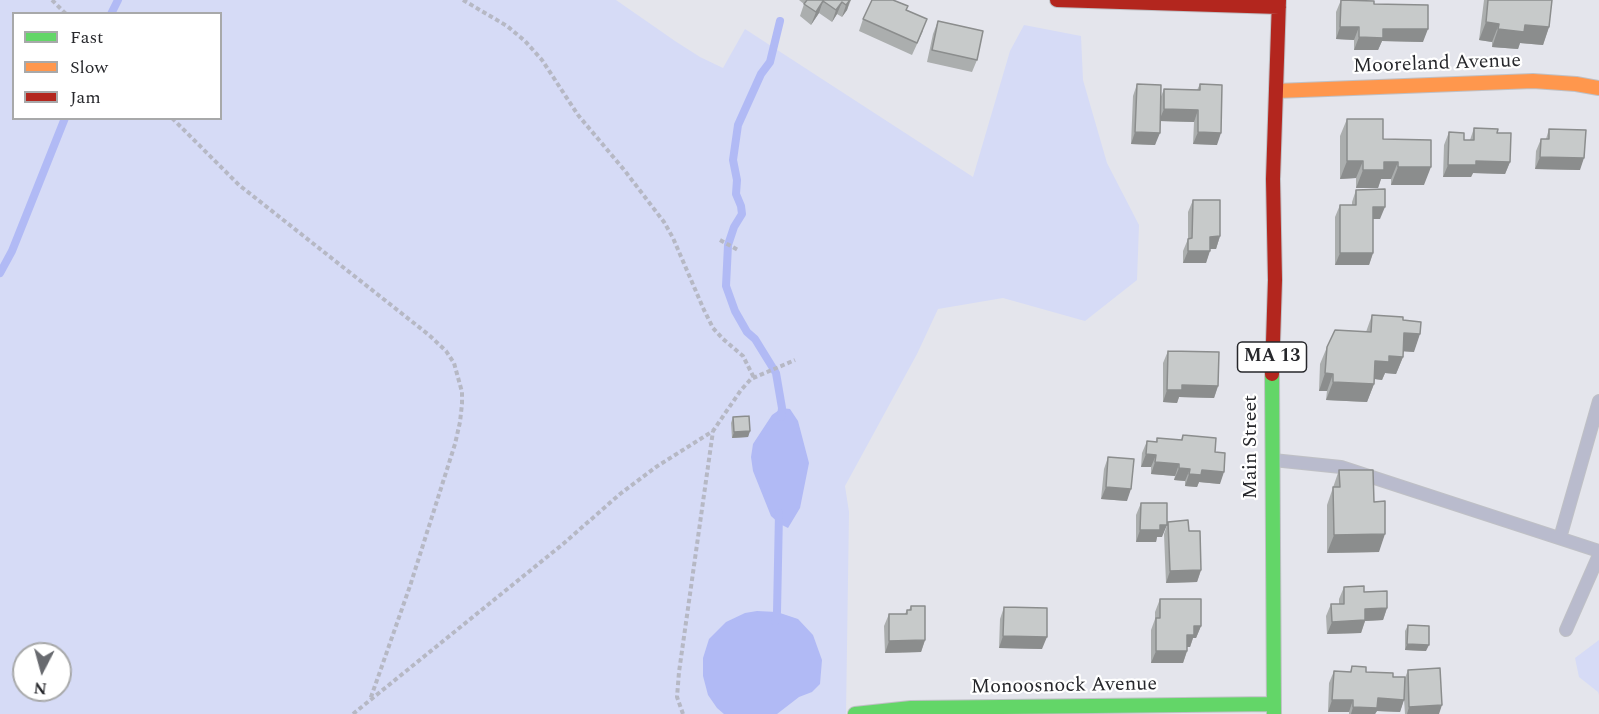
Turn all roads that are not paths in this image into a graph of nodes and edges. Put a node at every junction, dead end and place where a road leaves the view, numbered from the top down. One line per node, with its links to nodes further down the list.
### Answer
1 (1057, 0): 2 (street)
2 (1279, 4): 4 (street, Main Street / MA 13)
3 (1599, 88): 4 (street, Mooreland Avenue)
4 (1276, 91): 7 (street, Main Street / MA 13)
5 (1599, 401): 6 (lane)
6 (1595, 431): 8 (lane)
7 (1271, 460): 8 (lane); 11 (street, Main Street / MA 13)
8 (1560, 538): 9 (lane)
9 (1599, 553): 10 (lane)
10 (1566, 630)
11 (1274, 709): 12 (street, Monoosnock Avenue)
12 (855, 714)

